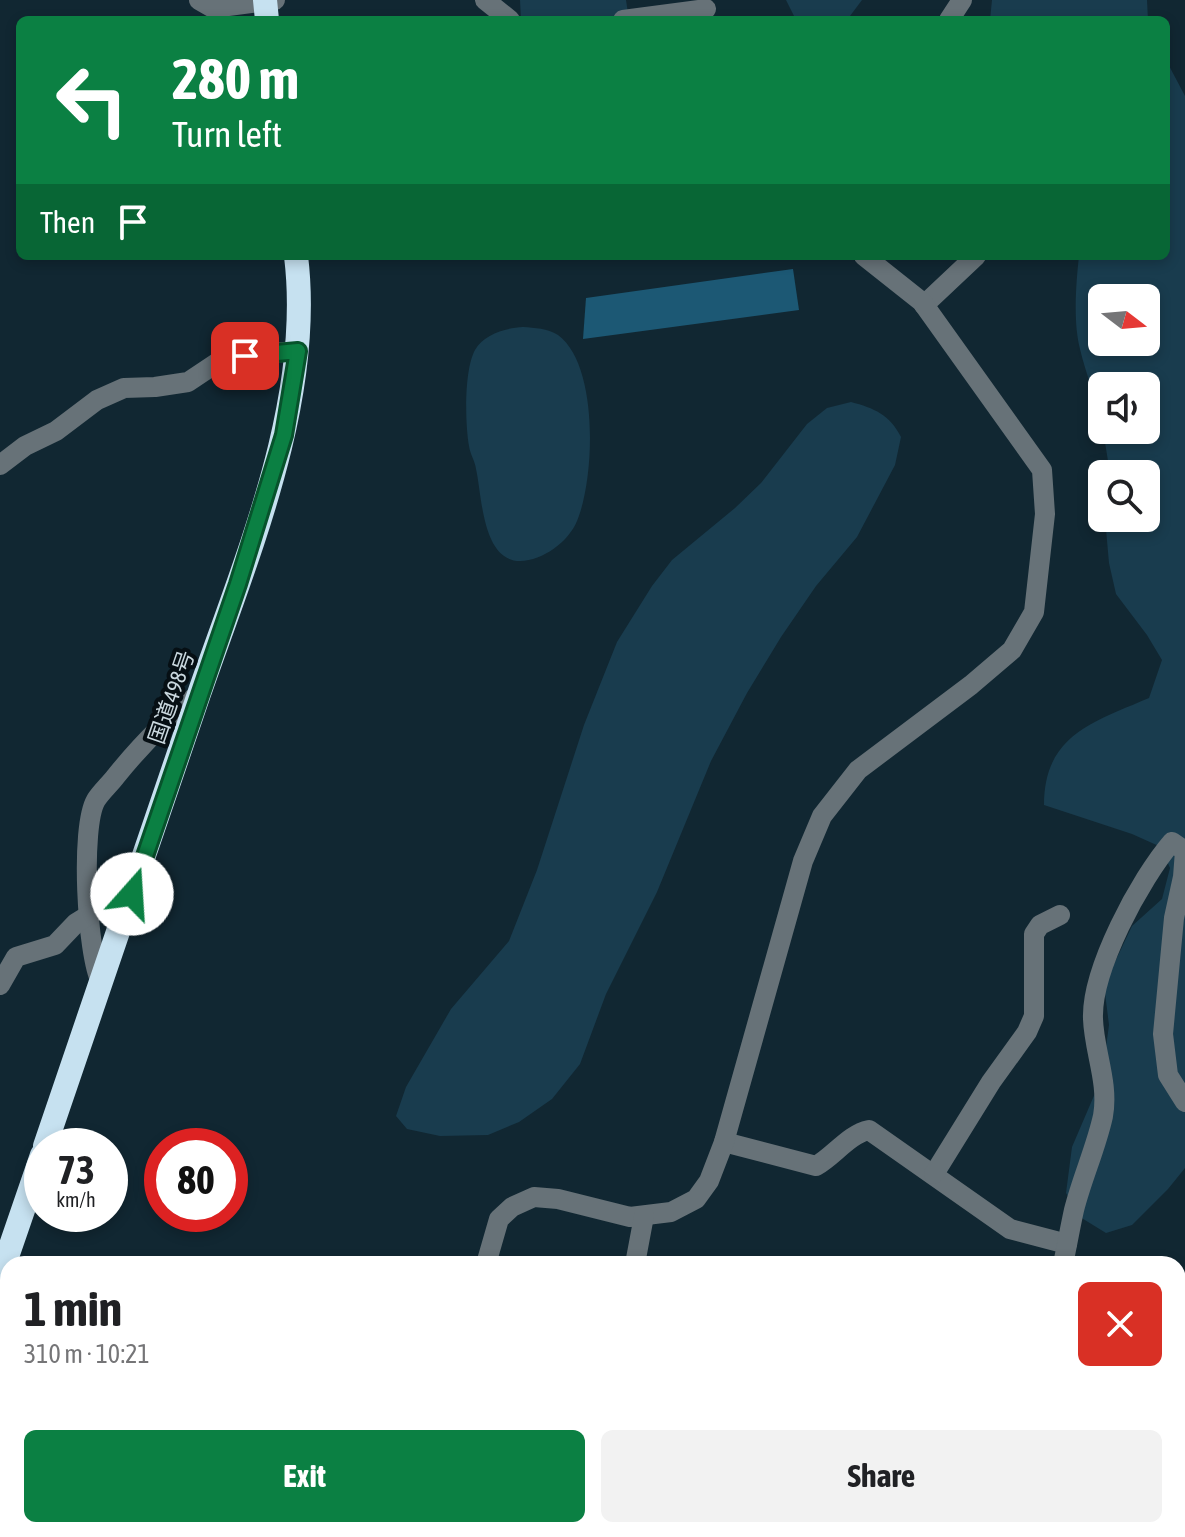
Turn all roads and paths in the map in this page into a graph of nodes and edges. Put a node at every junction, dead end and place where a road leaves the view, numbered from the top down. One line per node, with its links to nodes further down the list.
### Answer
1 (199, 0): 3 (street)
2 (485, 0): 5 (street)
3 (268, 5)
4 (707, 10): 6 (street)
5 (505, 16)
6 (657, 16)
7 (297, 260): 11 (highway, 国道498号)
8 (869, 260): 10 (street)
9 (972, 260): 10 (street)
10 (924, 305): 20 (street)
11 (298, 351): 12 (street); 13 (highway, 国道498号)
12 (0, 465)
13 (199, 694): 14 (street); 16 (highway, 国道498号)
14 (89, 915): 16 (street); 17 (street)
15 (1060, 915): 21 (street)
16 (101, 982): 19 (highway, 国道498号)
17 (0, 985)
18 (1185, 1102): 24 (street)
19 (51, 1128)
20 (724, 1142): 21 (street); 23 (street)
21 (934, 1174): 24 (street)
22 (24, 1207): 25 (highway)
23 (644, 1216): 26 (street); 27 (street)
24 (1065, 1254)
25 (7, 1256)
26 (488, 1256)
27 (636, 1256)

